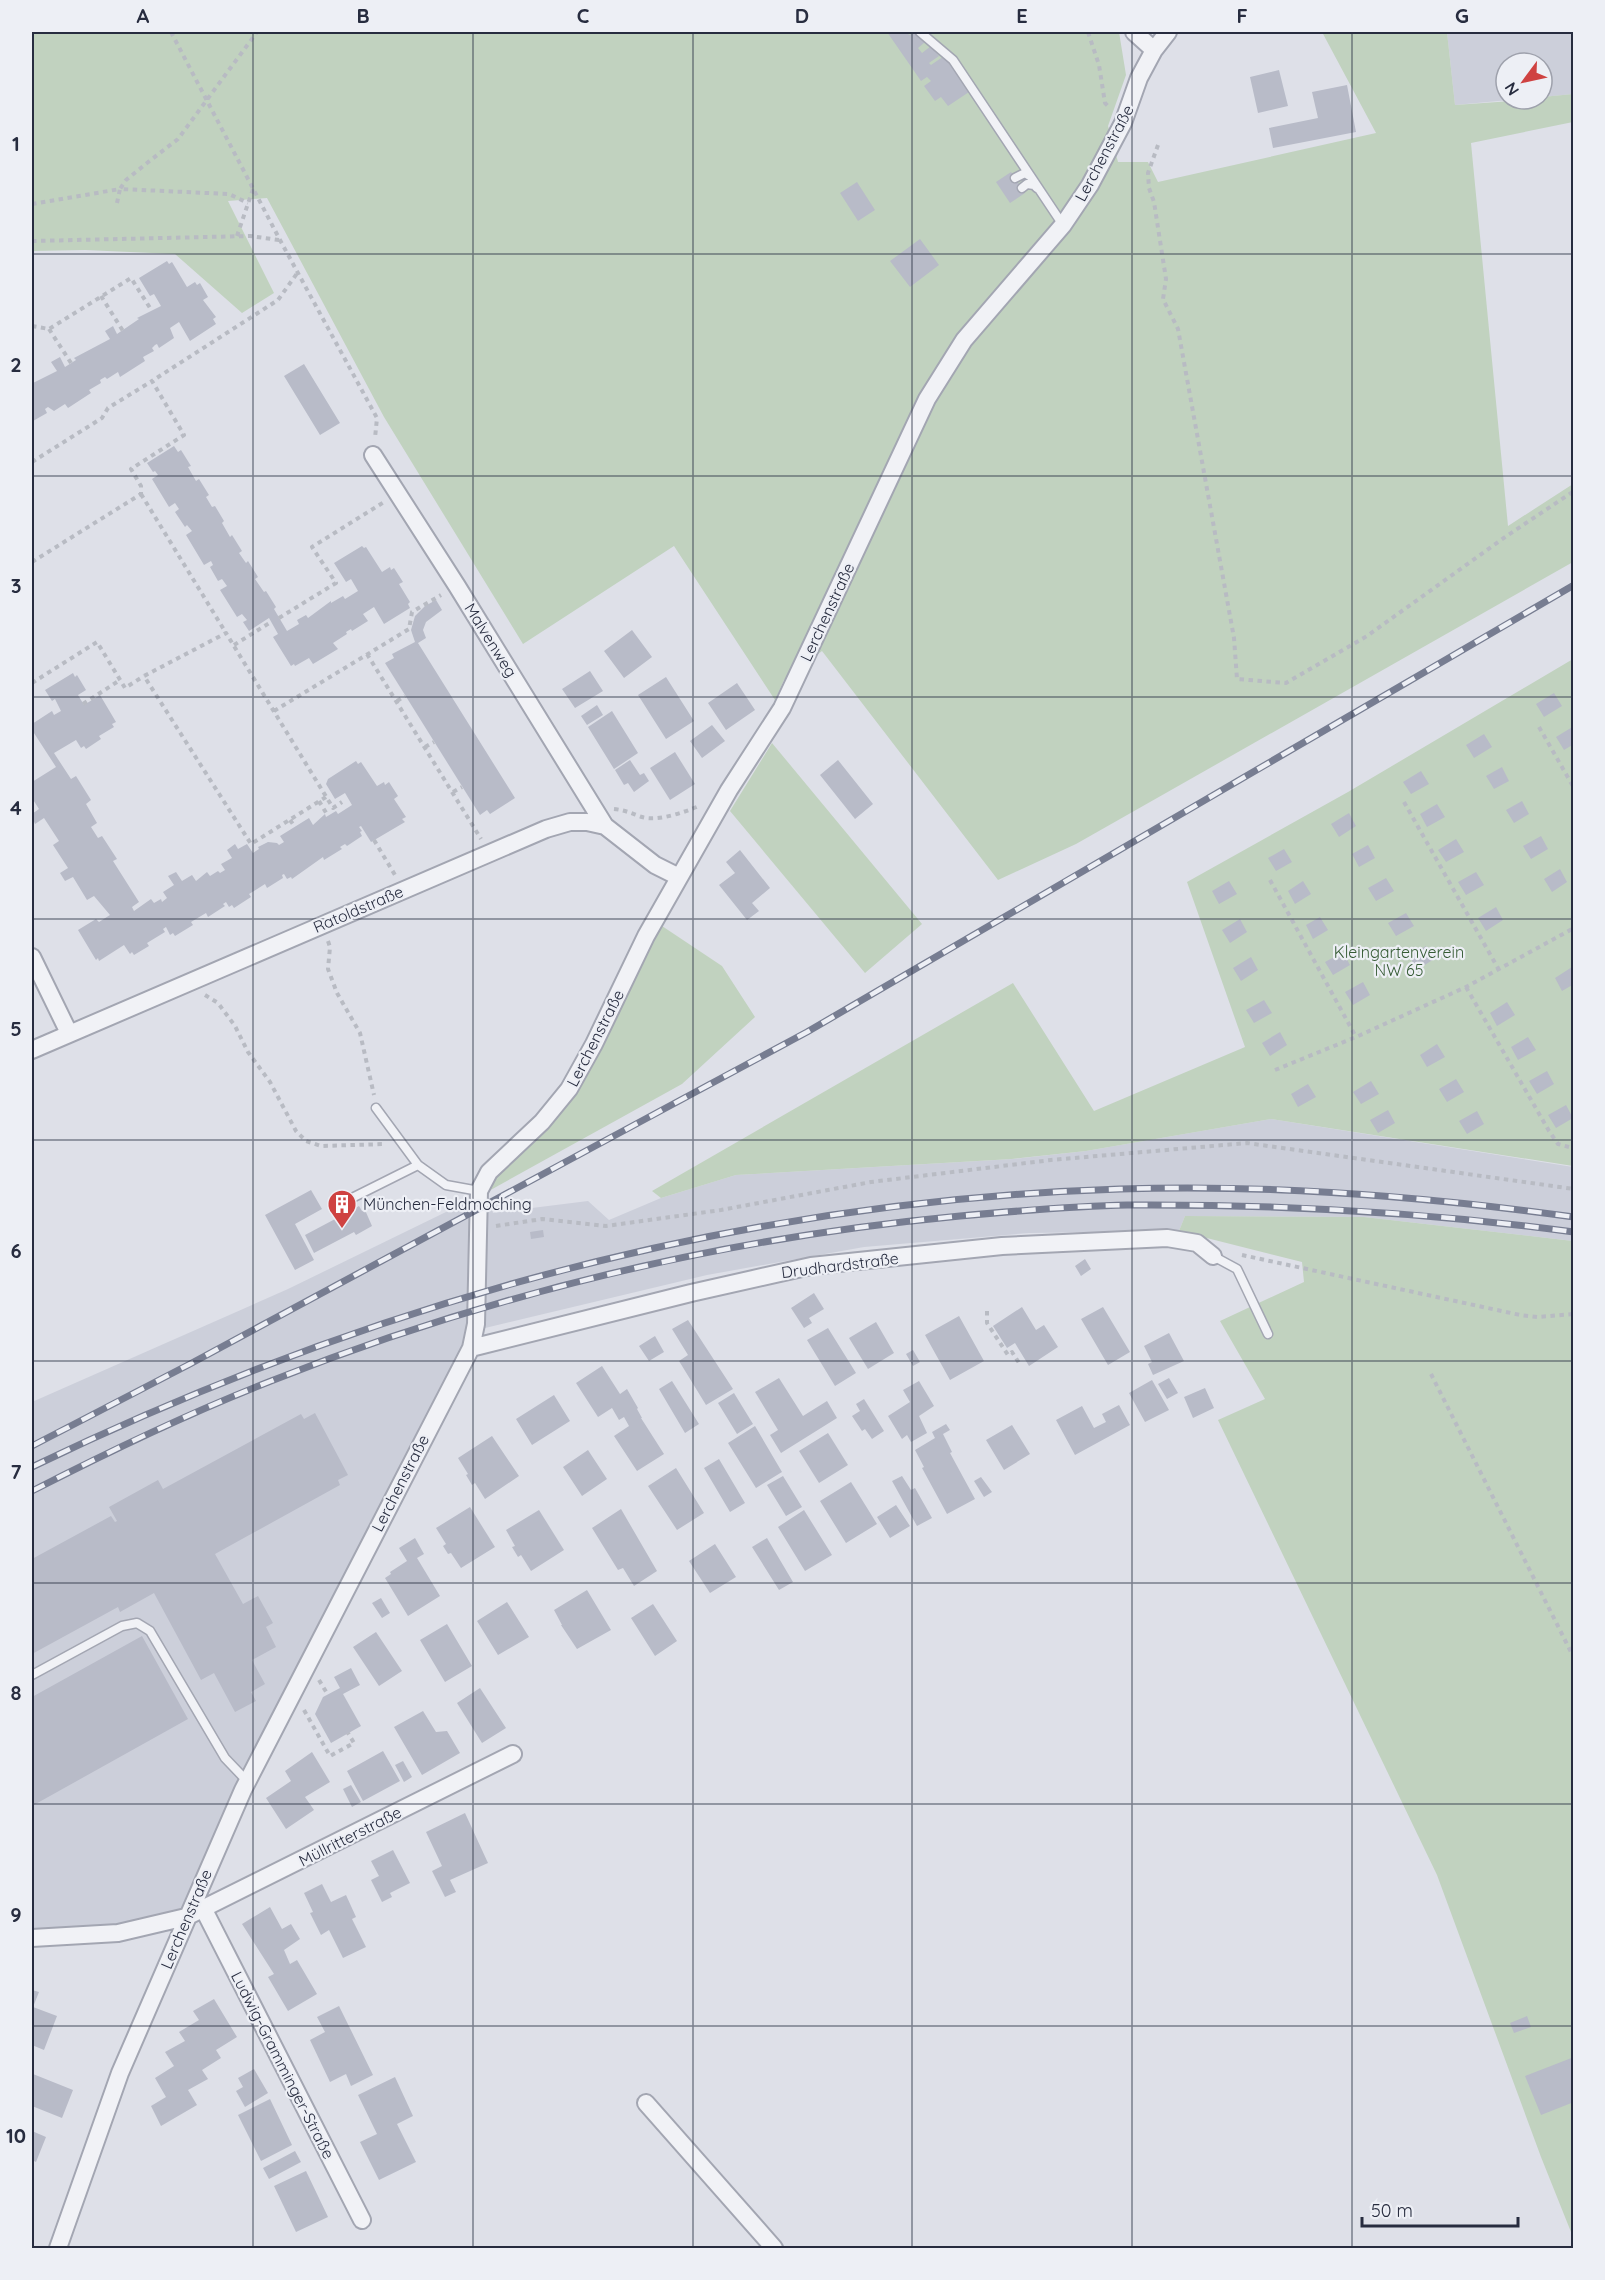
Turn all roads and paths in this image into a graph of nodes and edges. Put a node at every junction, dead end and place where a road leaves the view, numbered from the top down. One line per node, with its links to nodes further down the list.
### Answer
1 (171, 32): 8 (path)
2 (257, 32): 8 (path)
3 (920, 32): 11 (lane)
4 (1088, 32): 9 (path)
5 (1134, 32): 7 (street)
6 (1168, 32): 7 (street, Lerchenstraße)
7 (1154, 50): 9 (street, Lerchenstraße)
8 (207, 99): 13 (path); 15 (path)
9 (1123, 123): 20 (street, Lerchenstraße)
10 (1158, 145): 34 (path)
11 (1032, 177): 12 (lane); 16 (lane)
12 (1015, 178)
13 (253, 188): 18 (path); 22 (path)
14 (1022, 188): 16 (lane)
15 (120, 189): 17 (path); 18 (path); 19 (path)
16 (1042, 192): 20 (lane)
17 (117, 203)
18 (248, 203): 21 (path)
19 (32, 204)
20 (1063, 225): 71 (street, Lerchenstraße)
21 (237, 236): 22 (path); 23 (path)
22 (279, 240): 24 (path)
23 (32, 241)
24 (298, 272): 31 (path); 32 (path)
25 (101, 296): 26 (path); 28 (path); 29 (path)
26 (152, 312)
27 (32, 326): 28 (path)
28 (49, 328): 30 (path)
29 (123, 331)
30 (71, 363)
31 (152, 381): 33 (path); 36 (path)
32 (373, 455): 35 (street, Malvenweg)
33 (32, 462)
34 (1574, 491)
35 (398, 493): 38 (street, Malvenweg); 39 (path)
36 (141, 494): 37 (path); 41 (path)
37 (32, 562)
38 (458, 586): 43 (path); 62 (street, Malvenweg)
39 (279, 618)
40 (272, 622): 42 (path)
41 (226, 633): 42 (path); 44 (path)
42 (234, 645): 50 (path)
43 (368, 654): 48 (path); 50 (path)
44 (144, 676): 45 (path); 67 (path)
45 (120, 680): 46 (path); 49 (path)
46 (32, 683)
47 (405, 696): 48 (path)
48 (396, 701): 53 (path)
49 (83, 704)
50 (274, 711): 57 (path)
51 (1539, 727): 55 (path)
52 (434, 742): 53 (path)
53 (425, 747): 56 (path)
54 (462, 787): 56 (path)
55 (1574, 788)
56 (453, 792): 70 (path)
57 (326, 797): 59 (path); 60 (path)
58 (705, 799): 62 (path)
59 (319, 801): 63 (path); 64 (path)
60 (342, 802)
61 (1404, 802): 77 (path)
62 (593, 805): 65 (street, Malvenweg)
63 (328, 816)
64 (290, 820): 66 (path); 67 (path)
65 (605, 826): 70 (street, Ratoldstraße); 71 (street)
66 (295, 827)
67 (264, 836): 69 (path)
68 (374, 840): 73 (path)
69 (268, 842)
70 (490, 853): 73 (street, Ratoldstraße)
71 (679, 878): 89 (street, Lerchenstraße)
72 (1270, 880): 81 (path)
73 (404, 889): 74 (street, Ratoldstraße)
74 (321, 924): 78 (street, Ratoldstraße); 84 (path)
75 (1574, 928): 77 (path)
76 (32, 957): 80 (street)
77 (1499, 970): 79 (path)
78 (194, 980): 80 (street, Ratoldstraße); 85 (path)
79 (1466, 987): 81 (path); 86 (path)
80 (69, 1033): 82 (street, Ratoldstraße)
81 (1356, 1037): 83 (path)
82 (32, 1050)
83 (1275, 1070)
84 (376, 1108): 85 (lane)
85 (399, 1138): 87 (lane)
86 (1569, 1147)
87 (418, 1165): 89 (lane); 90 (lane)
88 (1574, 1189): 91 (path)
89 (479, 1191): 91 (street, Lerchenstraße)
90 (342, 1203)
91 (478, 1231): 96 (street, Lerchenstraße)
92 (1213, 1256): 94 (path); 95 (lane); 96 (street, Drudhardstraße)
93 (987, 1311): 97 (path)
94 (1574, 1314)
95 (1268, 1334)
96 (471, 1348): 101 (street, Lerchenstraße)
97 (1021, 1366)
98 (1431, 1374): 99 (path)
99 (1574, 1658)
100 (32, 1675): 106 (lane)
101 (293, 1691): 103 (path); 106 (street, Lerchenstraße)
102 (319, 1721): 103 (path)
103 (313, 1725): 104 (path)
104 (348, 1733)
105 (513, 1754): 107 (street, Müllritterstraße)
106 (248, 1781): 108 (street, Lerchenstraße)
107 (204, 1910): 108 (street, Müllritterstraße); 111 (street, Ludwig-Gramminger-Straße)
108 (186, 1917): 109 (street, Müllritterstraße); 112 (street, Lerchenstraße)
109 (32, 1938)
110 (645, 2103): 113 (street)
111 (363, 2220)
112 (58, 2248)
113 (774, 2248)

